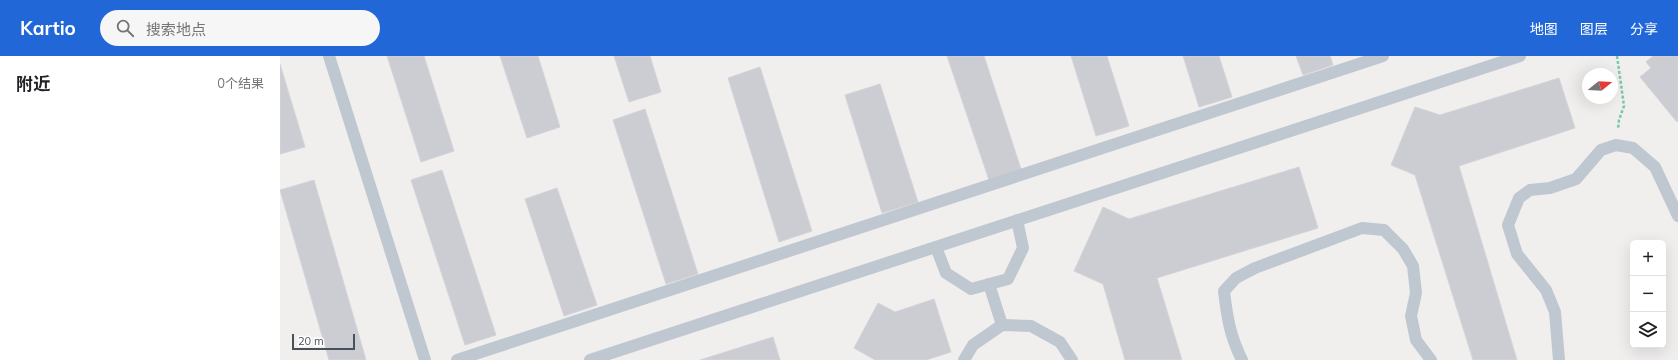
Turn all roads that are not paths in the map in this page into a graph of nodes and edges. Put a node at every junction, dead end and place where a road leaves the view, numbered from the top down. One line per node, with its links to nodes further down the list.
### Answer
1 (328, 56): 9 (lane)
2 (1383, 56): 10 (lane)
3 (1520, 56): 5 (lane)
4 (1678, 216): 16 (lane)
5 (1017, 220): 6 (lane); 7 (lane)
6 (936, 247): 7 (lane); 11 (lane)
7 (989, 284): 8 (lane)
8 (1002, 325): 12 (lane); 13 (lane)
9 (425, 360)
10 (457, 360)
11 (590, 360)
12 (964, 360)
13 (1072, 360)
14 (1242, 360): 15 (lane)
15 (1431, 360)
16 (1559, 360)

